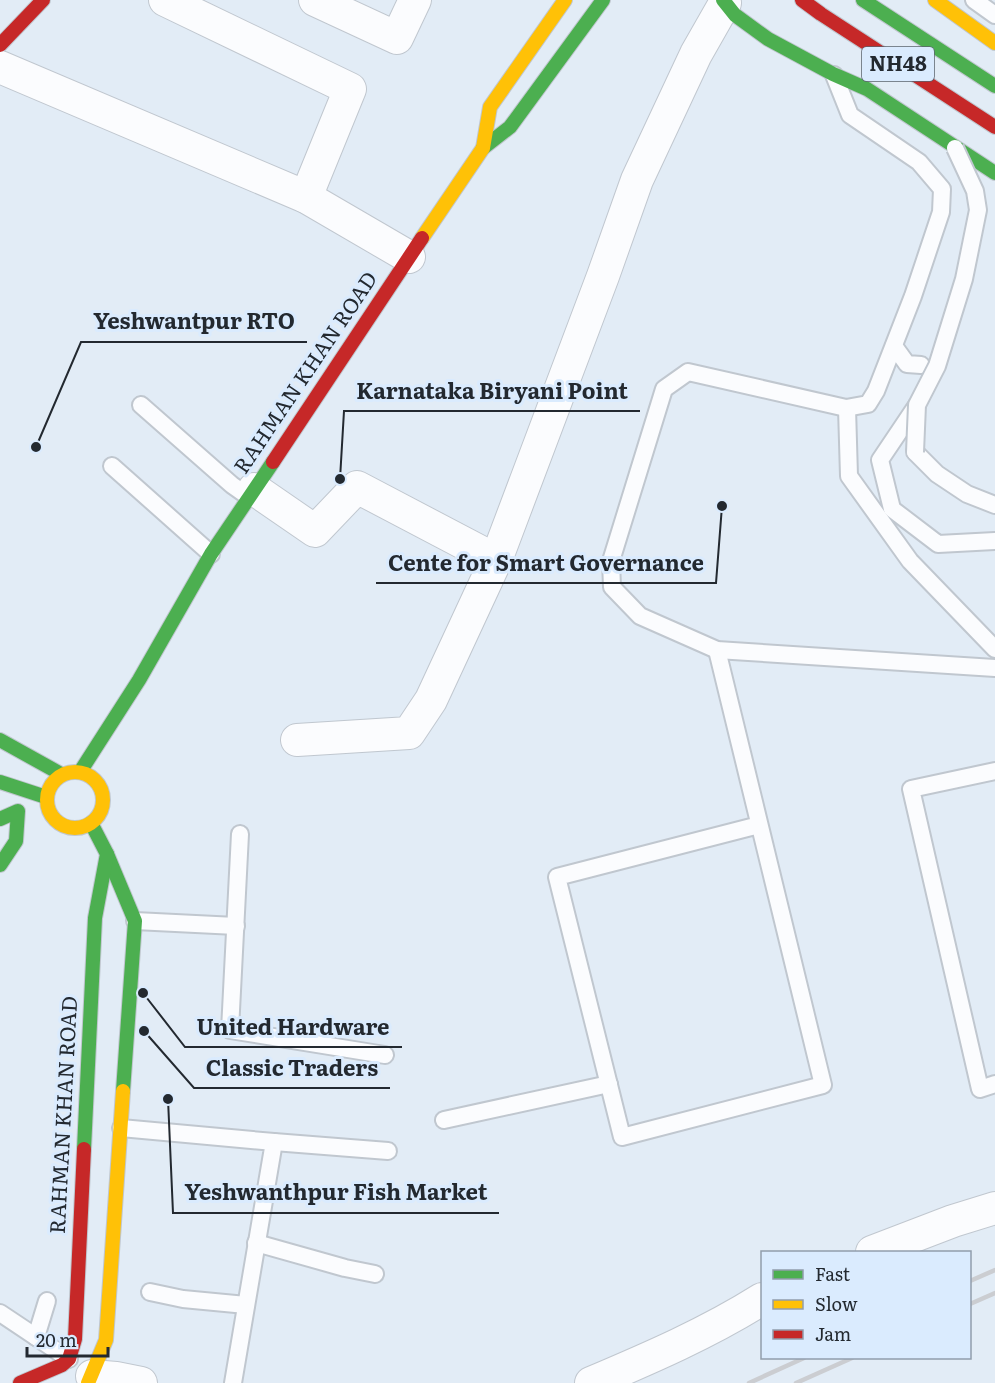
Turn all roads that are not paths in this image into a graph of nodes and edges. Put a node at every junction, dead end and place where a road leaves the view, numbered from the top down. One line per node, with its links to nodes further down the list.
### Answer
1 (42, 0): 14 (main road)
2 (165, 0): 22 (street)
3 (315, 0): 4 (street)
4 (415, 0)
5 (565, 0): 19 (main road, RAHMAN KHAN ROAD)
6 (603, 0): 19 (main road)
7 (802, 0): 18 (main road, NH48)
8 (863, 0): 17 (main road, NH48)
9 (935, 0): 13 (main road)
10 (974, 0): 12 (lane)
11 (724, 1): 16 (main road); 34 (street)
12 (995, 15)
13 (995, 43)
14 (0, 45)
15 (0, 67): 22 (street)
16 (833, 74): 20 (main road); 24 (lane)
17 (995, 86)
18 (995, 127)
19 (483, 148): 23 (main road, RAHMAN KHAN ROAD)
20 (955, 148): 21 (main road); 27 (lane, bridge)
21 (995, 173)
22 (306, 197): 23 (street)
23 (409, 257): 30 (main road, RAHMAN KHAN ROAD)
24 (894, 345): 25 (lane); 28 (lane)
25 (921, 364)
26 (141, 405): 30 (lane)
27 (917, 405): 31 (lane, bridge); 32 (lane)
28 (847, 408): 35 (lane); 36 (lane)
29 (112, 466): 33 (lane)
30 (252, 494): 33 (main road, RAHMAN KHAN ROAD); 34 (street)
31 (995, 505)
32 (995, 541)
33 (211, 554): 41 (main road, RAHMAN KHAN ROAD)
34 (496, 560): 39 (street)
35 (995, 649)
36 (717, 650): 37 (lane); 47 (lane)
37 (995, 668)
38 (0, 740): 42 (main road)
39 (297, 740)
40 (995, 771): 56 (lane)
41 (80, 772): 42 (main road); 45 (main road)
42 (61, 774): 44 (main road)
43 (0, 782): 44 (main road)
44 (35, 806): 45 (main road); 46 (main road); 50 (main road)
45 (91, 823): 49 (main road)
46 (3, 824)
47 (759, 825): 55 (lane); 55 (lane)
48 (240, 834): 53 (lane)
49 (107, 854): 51 (main road); 52 (main road); 72 (main road, RAHMAN KHAN ROAD)
50 (0, 865)
51 (114, 906)
52 (135, 921): 53 (lane); 58 (main road)
53 (236, 926): 54 (lane)
54 (385, 1055)
55 (609, 1084): 57 (lane)
56 (995, 1084)
57 (444, 1120)
58 (121, 1128): 59 (lane); 72 (main road)
59 (274, 1142): 60 (lane); 62 (lane)
60 (388, 1151)
61 (995, 1209): 63 (street)
62 (256, 1243): 64 (lane); 68 (lane)
63 (875, 1251)
64 (375, 1274)
65 (150, 1292): 68 (lane)
66 (761, 1300): 77 (street)
67 (47, 1301): 70 (lane)
68 (246, 1305): 76 (lane)
69 (0, 1313): 70 (lane)
70 (36, 1337): 72 (lane)
71 (89, 1344): 72 (main road)
72 (82, 1375): 73 (main road); 75 (street)
73 (50, 1377): 74 (main road)
74 (20, 1383)
75 (141, 1383)
76 (233, 1383)
77 (591, 1383)

